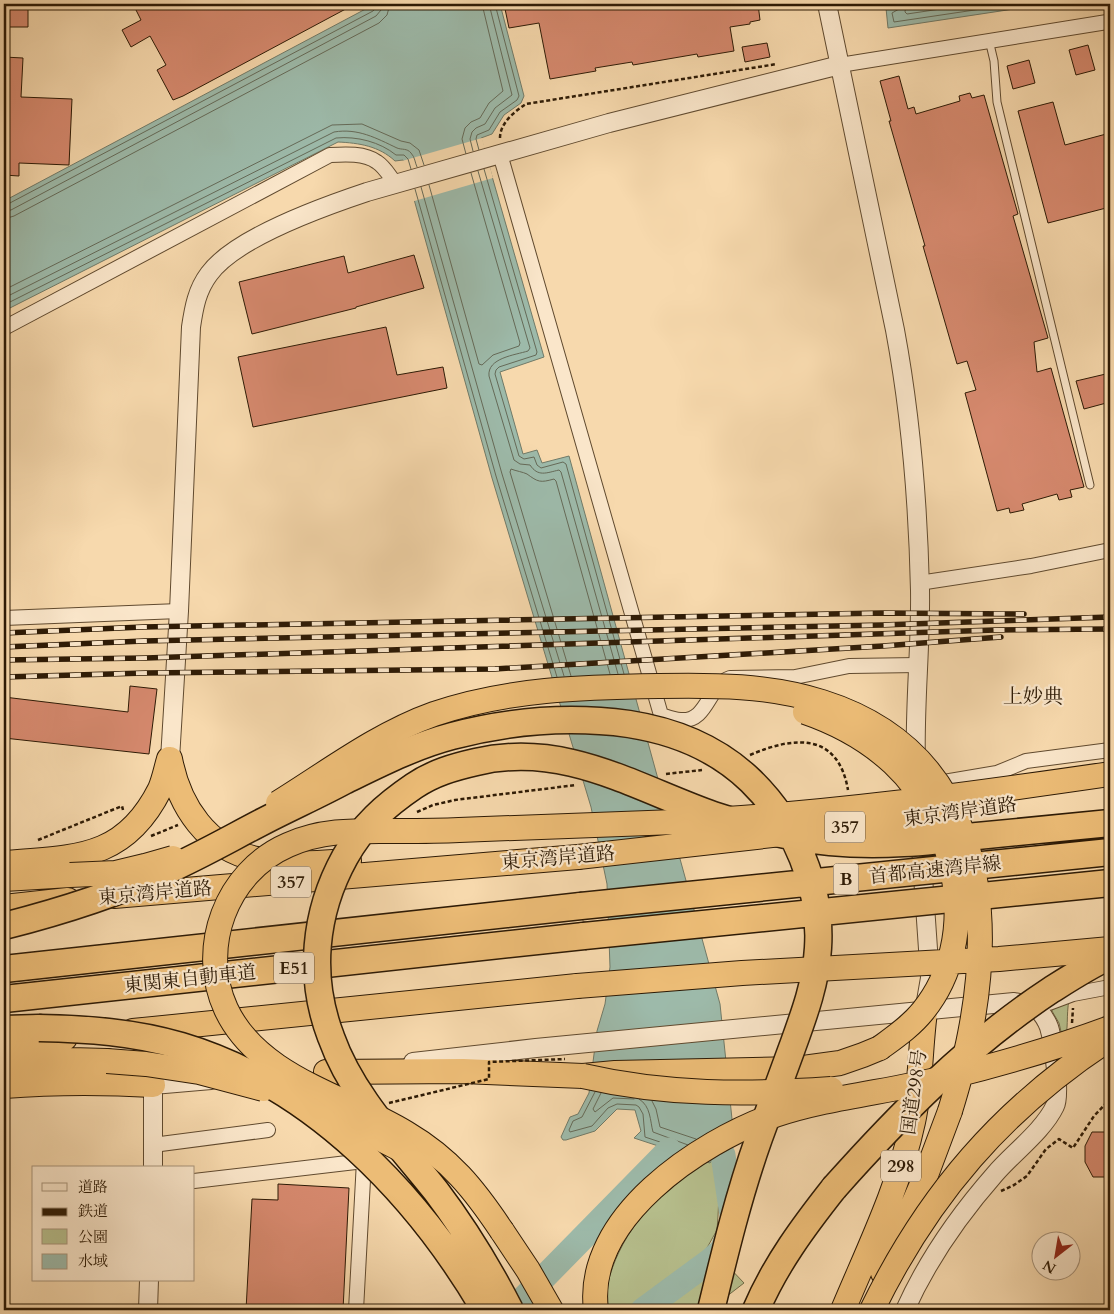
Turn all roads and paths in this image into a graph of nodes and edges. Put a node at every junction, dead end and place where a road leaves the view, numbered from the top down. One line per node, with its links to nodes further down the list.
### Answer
1 (827, 4): 5 (street)
2 (1107, 22): 3 (street)
3 (989, 40): 5 (street); 9 (lane)
4 (780, 64): 6 (path)
5 (840, 65): 6 (street); 11 (street)
6 (493, 155): 7 (street); 14 (street)
7 (401, 183): 8 (street); 12 (street)
8 (4, 328)
9 (1090, 485)
10 (1110, 550): 11 (street)
11 (919, 583): 14 (street)
12 (179, 611): 13 (street); 18 (street)
13 (4, 618)
14 (918, 665): 22 (street)
15 (593, 688): 31 (highway, bridge); 51 (highway, bridge); 75 (highway, bridge)
16 (1110, 750): 22 (street)
17 (748, 756): 24 (path)
18 (170, 759): 29 (highway); 30 (highway)
19 (705, 769): 20 (path)
20 (689, 771)
21 (1110, 774): 62 (highway, bridge)
22 (917, 787): 43 (street)
23 (1110, 790): 29 (highway, 東京湾岸道路 / 357, bridge)
24 (849, 797)
25 (119, 816): 27 (path)
26 (1110, 822): 68 (highway, bridge)
27 (38, 840)
28 (1110, 852): 33 (highway, 首都高速湾岸線 / B, bridge)
29 (578, 857): 34 (highway, 東京湾岸道路 / 357)
30 (4, 863)
31 (4, 879)
32 (1110, 882): 36 (highway, 首都高速湾岸線 / B, bridge)
33 (582, 906): 39 (highway, 東関東自動車道 / E51, bridge)
34 (4, 907)
35 (4, 926): 71 (highway, bridge)
36 (584, 936): 41 (highway, 東関東自動車道 / E51, bridge)
37 (1110, 949): 47 (highway, bridge)
38 (1110, 956): 72 (highway, bridge)
39 (4, 969)
40 (1110, 987): 42 (street)
41 (4, 999)
42 (1038, 1010): 43 (street); 76 (street)
43 (925, 1012): 50 (street); 63 (highway, 国道298号 / 298)
44 (1110, 1028): 52 (highway, bridge)
45 (4, 1029): 67 (highway, bridge)
46 (1110, 1038): 75 (highway, bridge)
47 (4, 1044)
48 (565, 1059): 56 (path, bridge)
49 (4, 1066): 62 (highway, bridge)
50 (326, 1072): 51 (highway); 53 (street)
51 (583, 1076): 52 (highway, bridge)
52 (952, 1076): 70 (highway, bridge)
53 (153, 1085): 54 (highway); 58 (street)
54 (4, 1086)
55 (1110, 1099): 61 (path)
56 (385, 1104)
57 (268, 1130): 58 (street)
58 (153, 1145): 59 (street)
59 (153, 1166)
60 (195, 1182): 66 (street)
61 (995, 1192)
62 (502, 1231): 69 (highway)
63 (857, 1277): 73 (highway); 74 (highway, 国道298号 / 298)
64 (149, 1282): 65 (street)
65 (148, 1310)
66 (356, 1310)
67 (485, 1310)
68 (510, 1310)
69 (551, 1310)
70 (596, 1310)
71 (711, 1310)
72 (756, 1310)
73 (830, 1310)
74 (843, 1310)
75 (871, 1310)
76 (905, 1310)

